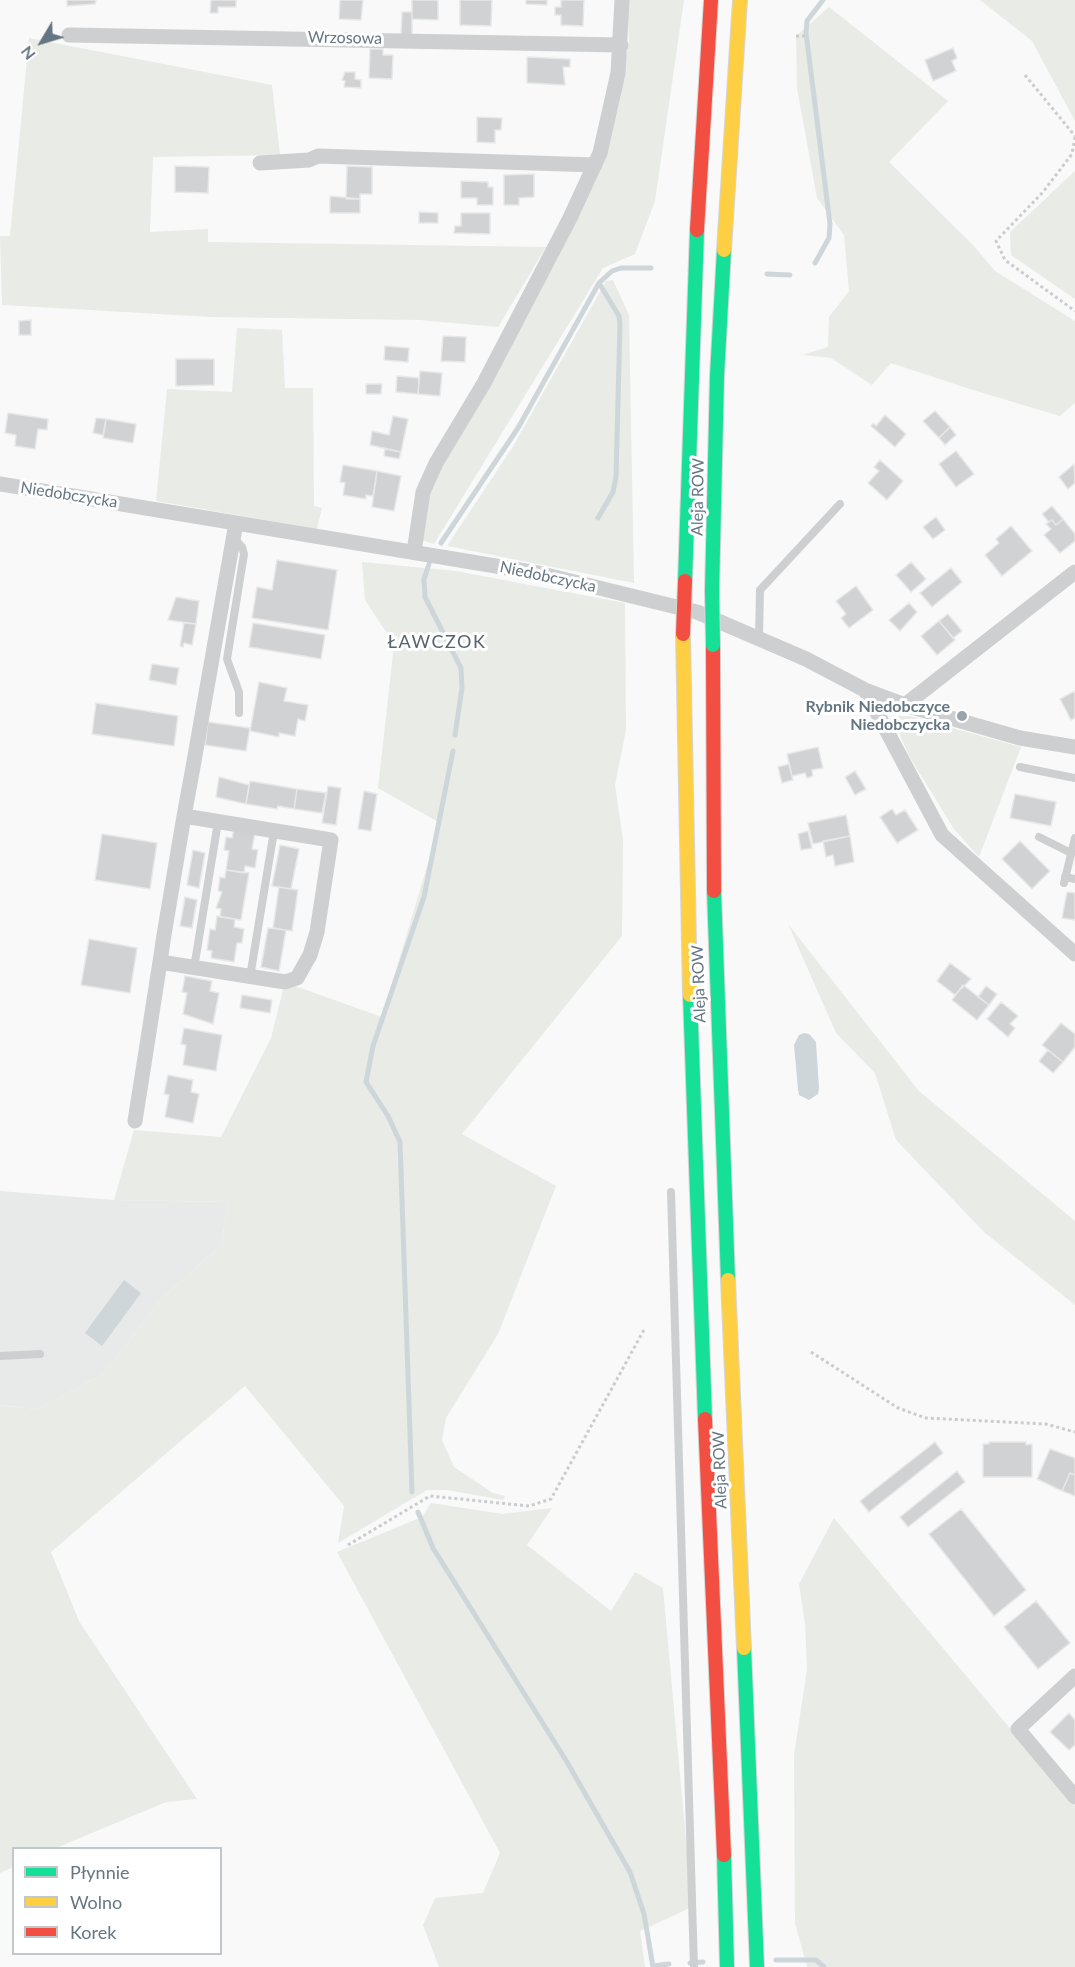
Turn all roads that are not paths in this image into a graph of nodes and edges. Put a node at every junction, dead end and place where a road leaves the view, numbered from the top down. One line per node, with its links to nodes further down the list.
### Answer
1 (622, 0): 5 (street)
2 (711, 0): 38 (main road, Aleja ROW, bridge)
3 (740, 0): 39 (main road, Aleja ROW, bridge)
4 (69, 35): 5 (street, Wrzosowa)
5 (621, 45): 7 (street)
6 (260, 163): 7 (street)
7 (595, 165): 11 (street)
8 (0, 484): 10 (street, Niedobczycka)
9 (840, 504): 13 (lane)
10 (235, 530): 11 (street, Niedobczycka); 16 (lane); 20 (street)
11 (414, 552): 13 (street, Niedobczycka)
12 (1075, 572): 15 (street)
13 (759, 637): 14 (street, Niedobczycka)
14 (865, 690): 15 (street, Niedobczycka); 27 (street)
15 (905, 705): 17 (street, Niedobczycka)
16 (239, 713)
17 (1075, 747)
18 (1020, 767): 19 (lane)
19 (1075, 778)
20 (184, 816): 21 (street); 28 (street)
21 (218, 822): 22 (street); 29 (lane)
22 (274, 831): 30 (lane); 30 (street)
23 (1039, 837): 25 (lane)
24 (1075, 838): 25 (lane)
25 (1071, 853): 26 (lane)
26 (1075, 879)
27 (1075, 954)
28 (160, 962): 29 (street); 31 (street)
29 (194, 968): 30 (street)
30 (250, 977)
31 (135, 1121)
32 (671, 1192): 37 (lane)
33 (39, 1354): 34 (lane)
34 (0, 1356)
35 (1075, 1676): 36 (street)
36 (1075, 1797)
37 (694, 1967)
38 (727, 1967)
39 (757, 1967)

